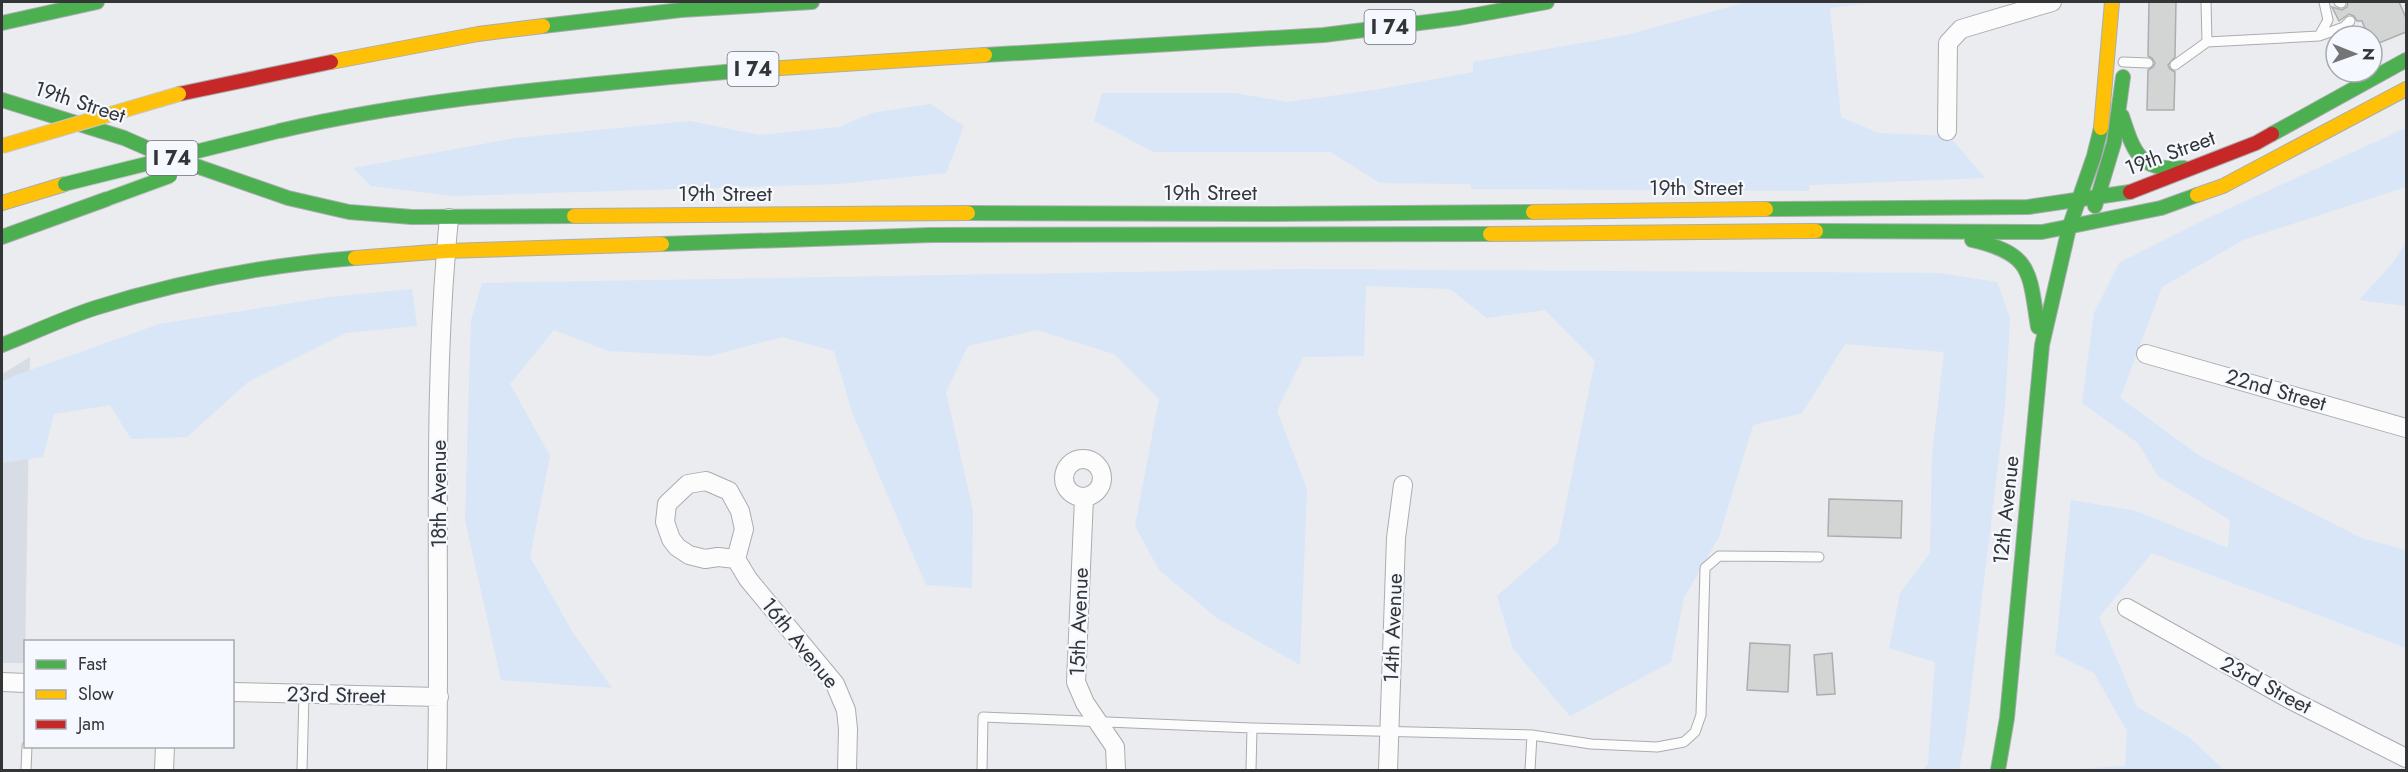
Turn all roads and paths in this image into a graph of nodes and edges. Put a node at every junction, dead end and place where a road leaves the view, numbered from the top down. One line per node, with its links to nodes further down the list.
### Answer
1 (97, 2): 10 (main road)
2 (812, 2): 23 (main road, bridge)
3 (1547, 2): 22 (main road, I 74)
4 (2052, 2): 21 (street)
5 (2112, 2): 26 (main road, 12th Avenue)
6 (2120, 2): 11 (main road)
7 (2206, 2): 13 (lane)
8 (2324, 2): 12 (lane)
9 (2350, 21): 12 (lane)
10 (2, 23)
11 (2124, 31)
12 (2319, 36): 13 (lane)
13 (2207, 42): 17 (lane)
14 (2123, 57): 16 (lane); 20 (main road, 12th Avenue)
15 (2406, 60): 24 (main road, 19th Street)
16 (2148, 63)
17 (2175, 65)
18 (2406, 89): 29 (main road, 19th Street)
19 (2, 100): 28 (main road, 19th Street)
20 (2121, 112): 24 (main road); 25 (main road, 12th Avenue)
21 (1947, 131)
22 (279, 132): 27 (main road, I 74, bridge); 32 (main road, bridge)
23 (2, 146)
24 (2201, 165): 25 (main road, 19th Street)
25 (2098, 197): 26 (main road, 19th Street); 29 (main road, 12th Avenue)
26 (2079, 200): 28 (main road, 19th Street); 30 (main road, 12th Avenue)
27 (2, 203)
28 (449, 218): 33 (street, 18th Avenue)
29 (2088, 222): 30 (main road, 19th Street); 34 (main road, 12th Avenue)
30 (2069, 226): 31 (main road, 19th Street); 34 (main road, 12th Avenue)
31 (1917, 230): 33 (main road, 19th Street); 36 (main road)
32 (2, 237)
33 (446, 251): 35 (main road, 19th Street); 48 (street, 18th Avenue)
34 (2064, 256): 36 (main road, 12th Avenue)
35 (2, 345)
36 (2042, 345): 66 (main road, 12th Avenue)
37 (2146, 354): 38 (street, 22nd Street)
38 (2406, 428)
39 (1403, 485): 51 (street, 14th Avenue)
40 (1083, 498): 49 (street, 15th Avenue)
41 (1819, 557): 52 (lane)
42 (736, 559): 42 (street); 60 (street, 16th Avenue)
43 (2127, 608): 55 (street, 23rd Street)
44 (2, 682): 45 (street)
45 (24, 683)
46 (234, 692): 47 (street, 23rd Street)
47 (304, 695): 48 (street, 23rd Street); 58 (lane)
48 (439, 697): 59 (street, 18th Avenue)
49 (1099, 722): 50 (lane); 61 (lane); 62 (street, 15th Avenue)
50 (1252, 728): 51 (lane); 63 (lane)
51 (1389, 732): 52 (lane); 64 (street, 14th Avenue)
52 (1532, 735): 65 (lane)
53 (27, 748): 56 (lane)
54 (165, 748): 57 (street)
55 (2406, 758)
56 (26, 771)
57 (164, 771)
58 (302, 771)
59 (437, 771)
60 (847, 771)
61 (981, 771)
62 (1116, 771)
63 (1251, 771)
64 (1388, 771)
65 (1530, 771)
66 (1998, 771)

